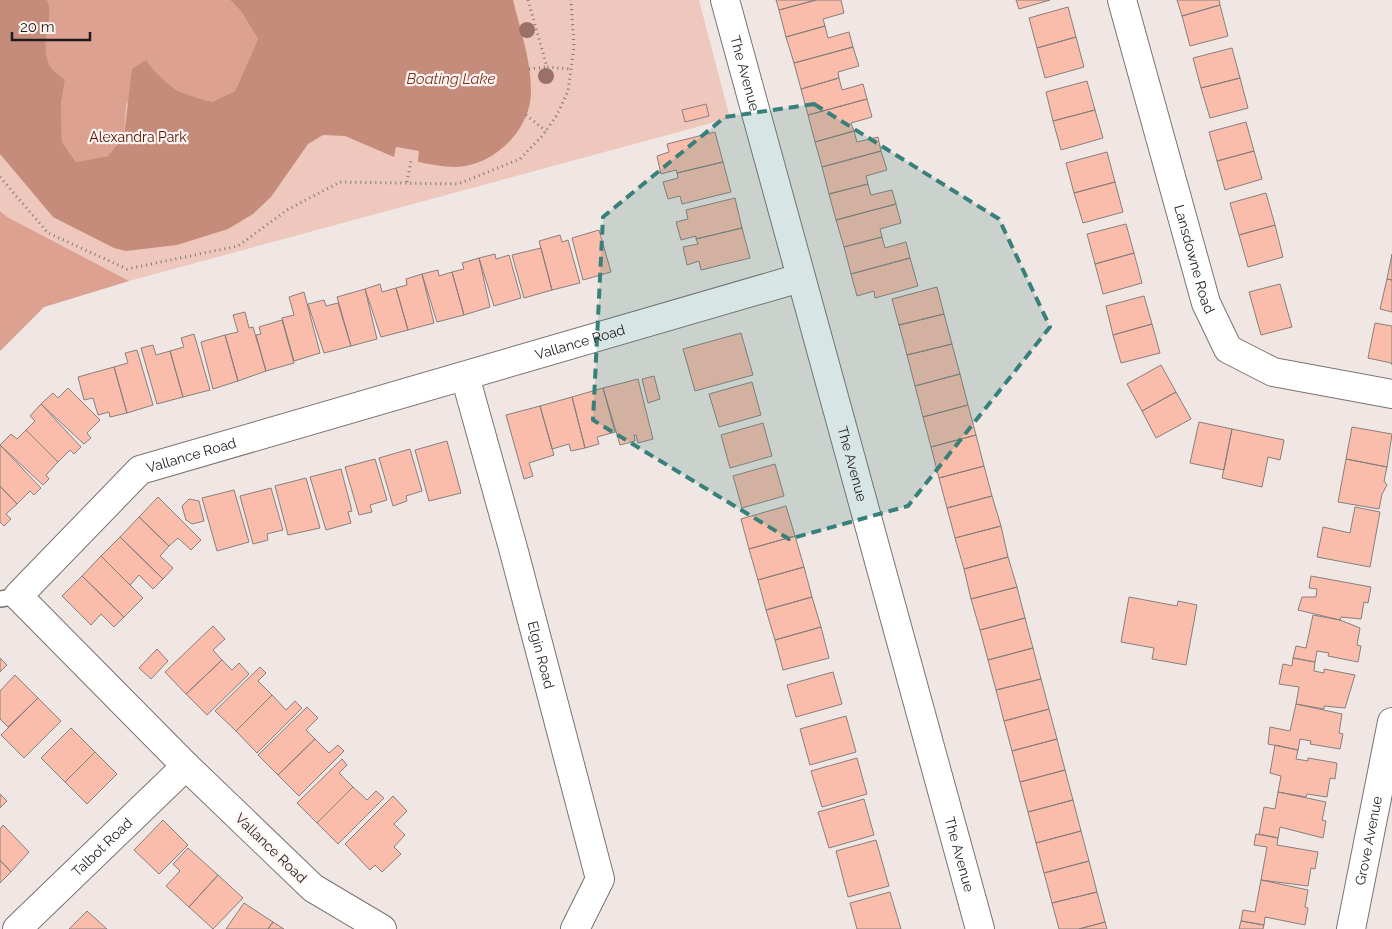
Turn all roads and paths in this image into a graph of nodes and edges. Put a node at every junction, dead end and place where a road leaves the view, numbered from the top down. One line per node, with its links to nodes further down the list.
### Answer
1 (528, 0): 5 (path)
2 (571, 0): 7 (path)
3 (725, 0): 13 (street, The Avenue)
4 (1122, 0): 15 (street, Lansdowne Road)
5 (547, 67): 6 (path); 7 (path)
6 (530, 69)
7 (570, 69): 9 (path)
8 (526, 116): 9 (path)
9 (546, 131): 12 (path)
10 (411, 161): 12 (path)
11 (0, 177): 12 (path)
12 (407, 182)
13 (800, 278): 14 (street, Vallance Road); 22 (street, The Avenue)
14 (465, 376): 16 (street, Vallance Road); 21 (street, Elgin Road)
15 (1392, 394)
16 (9, 597): 18 (street, Vallance Road)
17 (1392, 722): 23 (street, Grove Avenue)
18 (186, 766): 19 (street, Talbot Road); 20 (street, Vallance Road)
19 (17, 929)
20 (382, 929)
21 (576, 929)
22 (980, 929)
23 (1351, 929)

